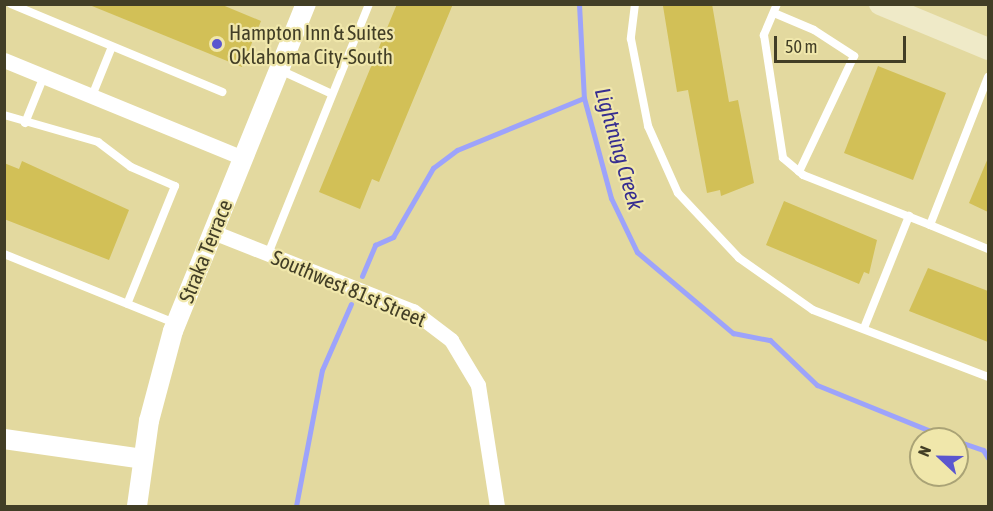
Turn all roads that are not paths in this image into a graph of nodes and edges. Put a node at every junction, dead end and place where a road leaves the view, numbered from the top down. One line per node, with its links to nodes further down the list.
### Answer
1 (11, 4): 9 (lane)
2 (369, 4): 15 (lane)
3 (635, 4): 29 (lane)
4 (777, 4): 7 (lane)
5 (880, 4): 8 (main road)
6 (304, 5): 11 (street, Straka Terrace)
7 (774, 13): 20 (lane); 20 (lane)
8 (988, 48)
9 (111, 49): 14 (lane); 16 (lane)
10 (4, 60): 12 (street)
11 (279, 70): 15 (lane); 19 (street, Straka Terrace)
12 (44, 76): 16 (street); 18 (lane)
13 (988, 77): 22 (lane)
14 (222, 92)
15 (332, 94): 26 (lane)
16 (92, 96): 19 (street)
17 (4, 115): 18 (lane)
18 (25, 123): 27 (lane)
19 (243, 158): 23 (street, Straka Terrace)
20 (799, 172): 21 (lane)
21 (909, 216): 22 (lane); 29 (lane)
22 (930, 225): 24 (lane)
23 (213, 232): 26 (street, Southwest 81st Street); 28 (street, Straka Terrace)
24 (988, 249)
25 (4, 254): 27 (lane)
26 (268, 254): 34 (street, Southwest 81st Street)
27 (127, 304): 28 (lane)
28 (176, 324): 32 (street, Straka Terrace)
29 (864, 328): 30 (lane)
30 (988, 377)
31 (4, 439): 32 (street)
32 (143, 459): 33 (street, Straka Terrace)
33 (137, 507)
34 (497, 507)

